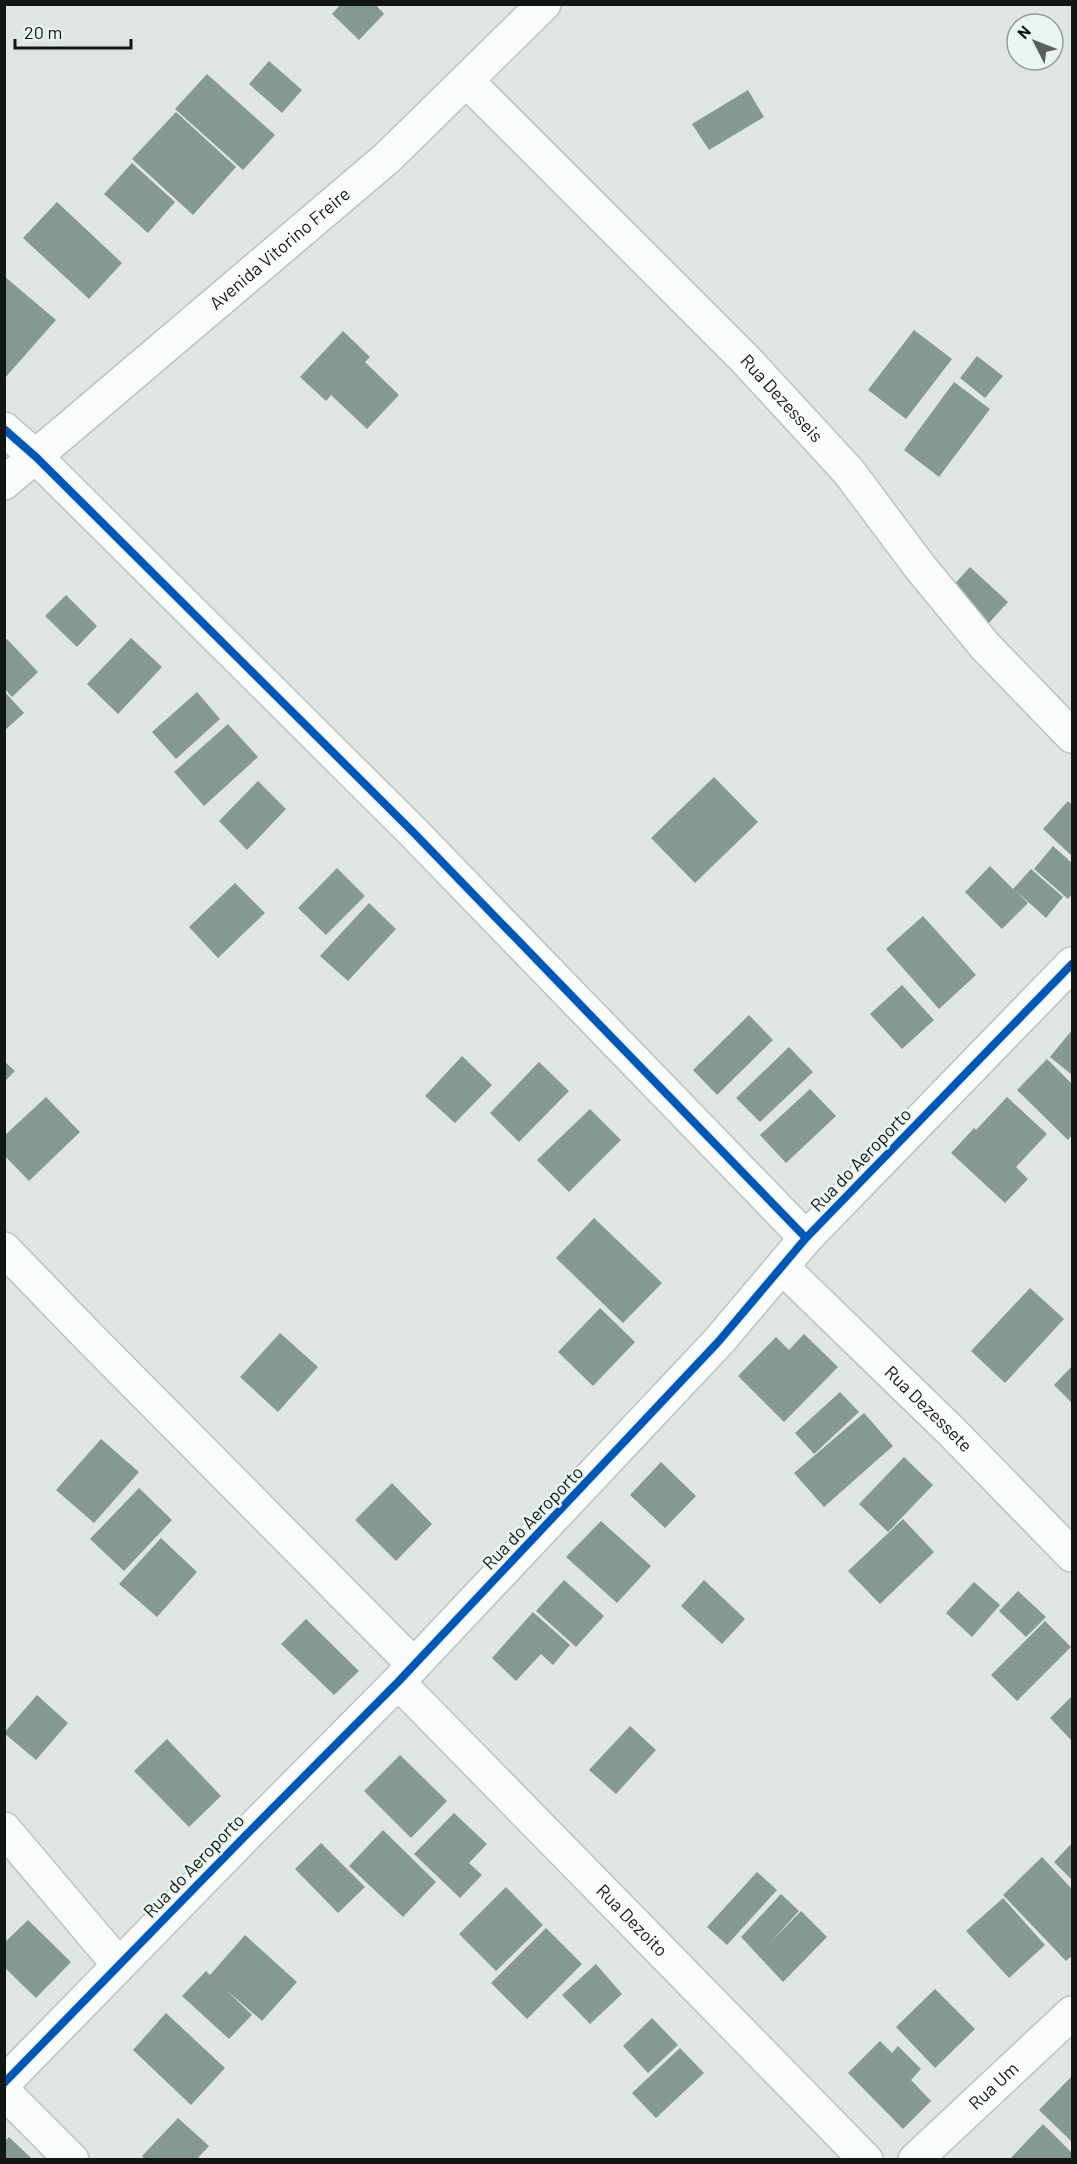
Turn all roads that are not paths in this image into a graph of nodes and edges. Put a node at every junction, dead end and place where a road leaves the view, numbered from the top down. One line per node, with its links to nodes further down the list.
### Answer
1 (544, 4): 2 (street, Avenida Vitorino Freire)
2 (467, 81): 4 (street, Avenida Vitorino Freire); 6 (street, Rua Dezesseis)
3 (4, 429): 4 (street)
4 (36, 457): 5 (street, Avenida Vitorino Freire); 8 (street)
5 (4, 483)
6 (1072, 736)
7 (1072, 964): 8 (street, Rua do Aeroporto)
8 (806, 1238): 10 (street, Rua do Aeroporto)
9 (4, 1249): 12 (street, Rua Dezoito)
10 (782, 1267): 11 (street, Rua Dezessete); 12 (street, Rua do Aeroporto)
11 (1072, 1555)
12 (406, 1673): 14 (street, Rua do Aeroporto); 19 (street, Rua Dezoito)
13 (4, 1829): 14 (street)
14 (119, 1965): 16 (street, Rua do Aeroporto)
15 (1072, 2013): 20 (street, Rua Um)
16 (4, 2083)
17 (4, 2092): 18 (street)
18 (72, 2160)
19 (866, 2160)
20 (915, 2160)

